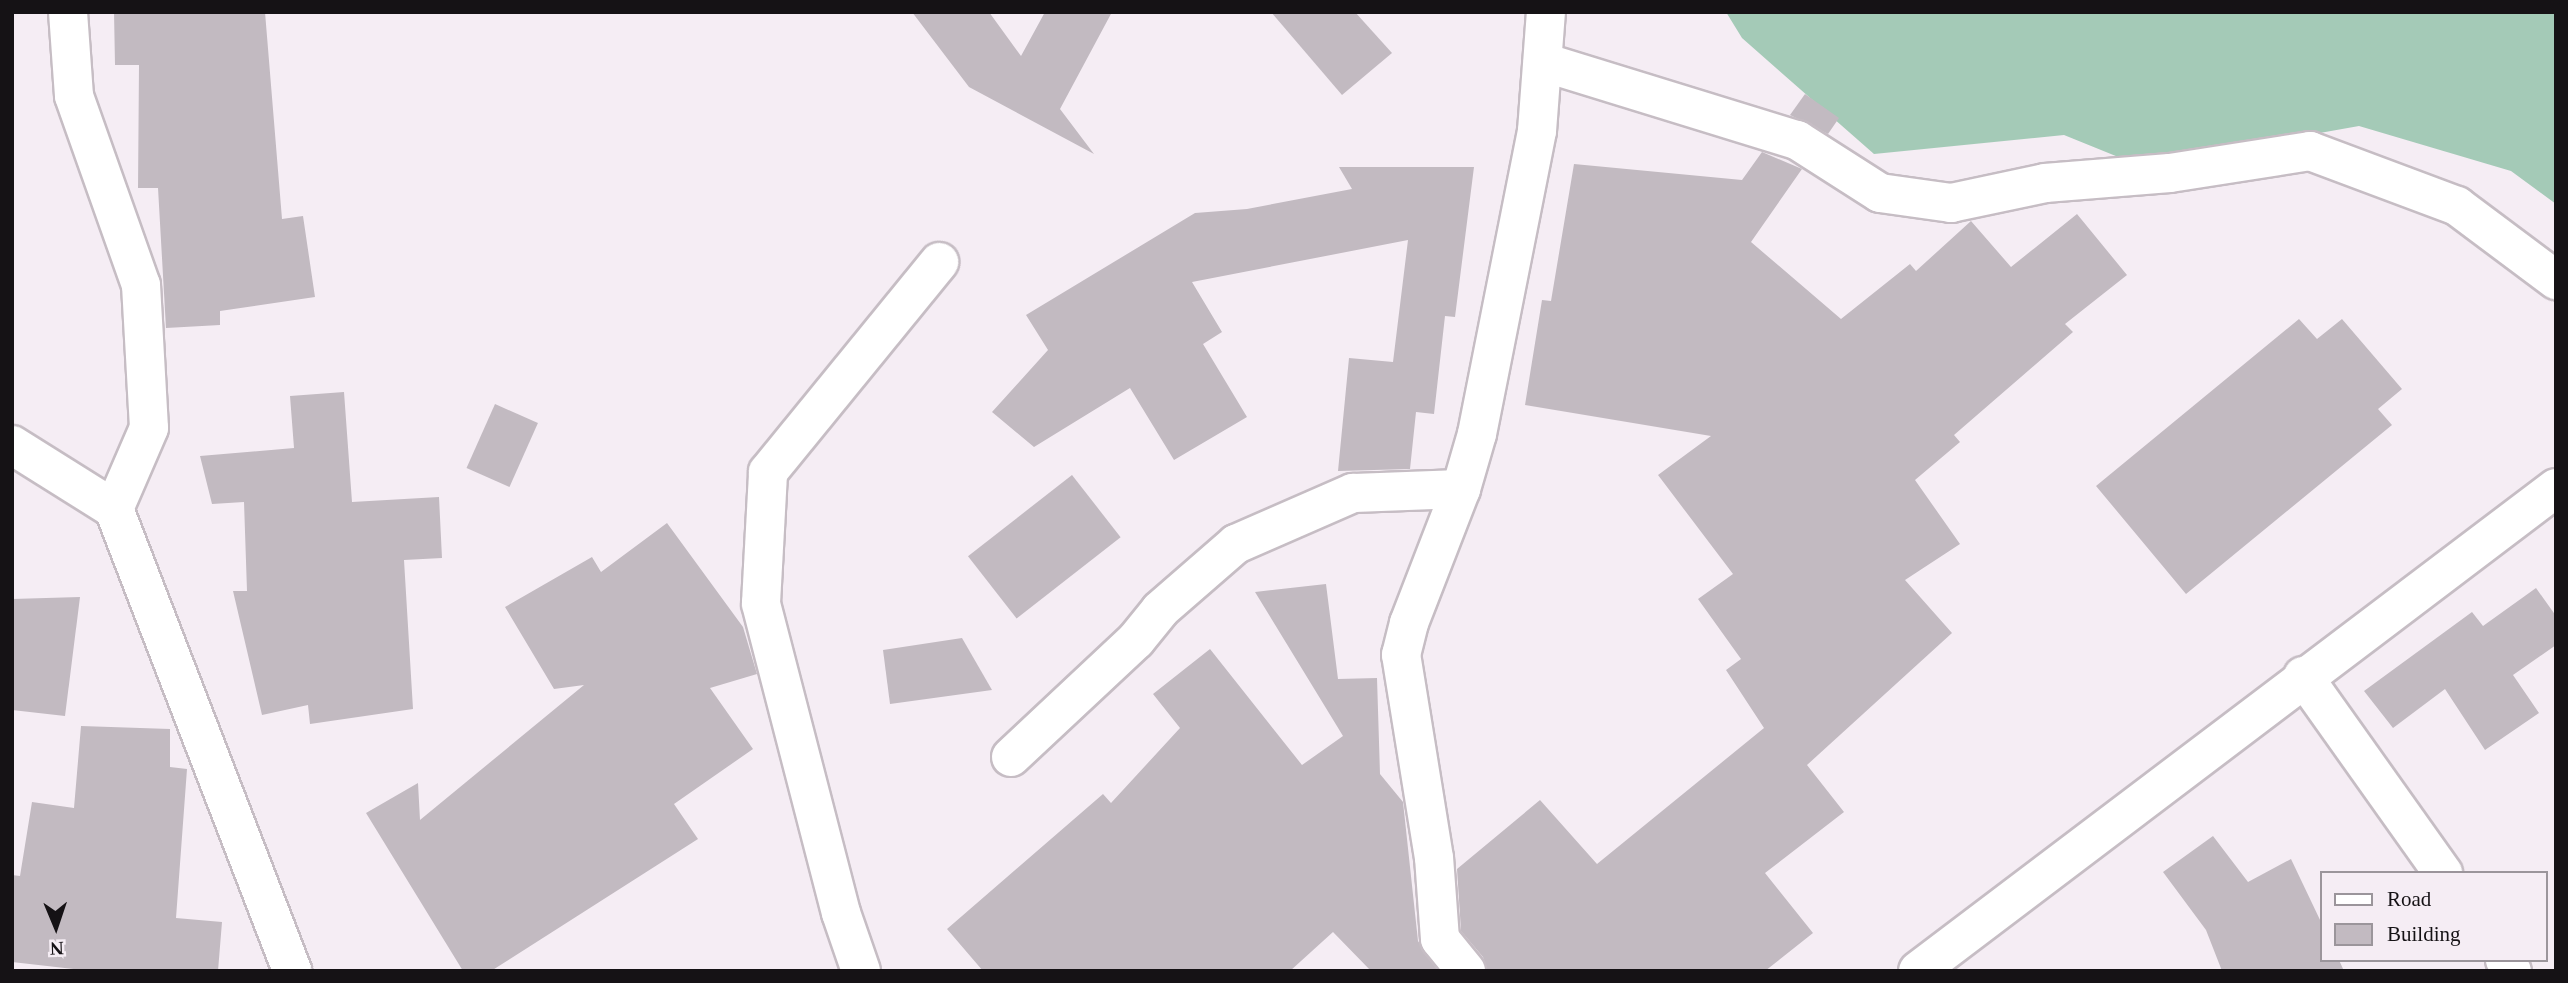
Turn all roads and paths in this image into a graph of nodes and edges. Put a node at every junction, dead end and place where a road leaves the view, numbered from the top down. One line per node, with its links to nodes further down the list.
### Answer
1 (68, 12): 9 (street)
2 (1546, 12): 3 (street)
3 (1543, 62): 5 (street); 8 (street)
4 (939, 262): 14 (street)
5 (2556, 280)
6 (12, 445): 9 (street)
7 (2556, 488): 10 (street)
8 (1461, 489): 11 (street); 15 (street)
9 (114, 509): 13 (street)
10 (2303, 676): 12 (street); 16 (street)
11 (1011, 757)
12 (2442, 871)
13 (292, 971)
14 (862, 971)
15 (1466, 971)
16 (1918, 971)

